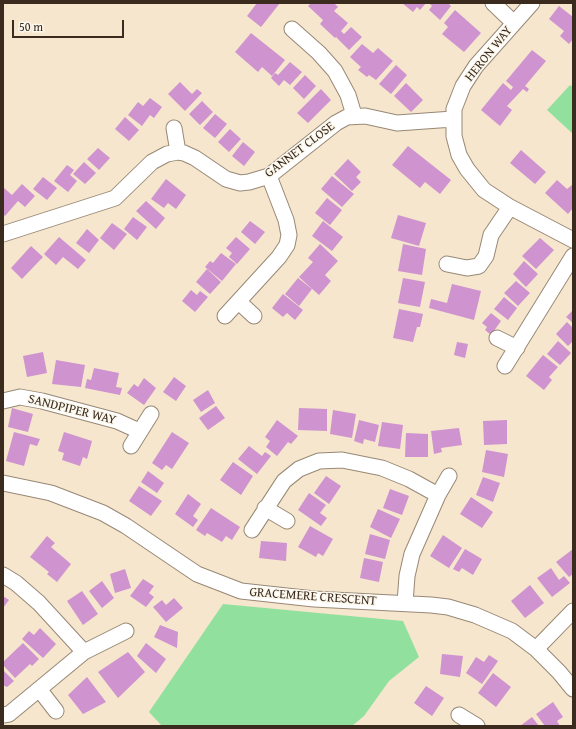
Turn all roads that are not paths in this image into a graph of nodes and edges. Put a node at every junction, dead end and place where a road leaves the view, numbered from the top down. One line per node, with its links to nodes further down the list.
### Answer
1 (493, 3): 3 (street)
2 (532, 3): 3 (street, HERON WAY)
3 (514, 23): 6 (street, HERON WAY)
4 (292, 29): 5 (street)
5 (354, 115): 6 (street); 9 (street, GANNET CLOSE)
6 (453, 119): 10 (street, HERON WAY)
7 (174, 128): 8 (street)
8 (178, 152): 9 (street, GANNET CLOSE); 11 (street)
9 (269, 176): 15 (street)
10 (510, 207): 12 (street, HERON WAY); 14 (street)
11 (3, 234)
12 (573, 240)
13 (573, 256): 19 (street)
14 (447, 264)
15 (240, 302): 16 (street); 17 (street)
16 (226, 316)
17 (254, 316)
18 (497, 338): 19 (street)
19 (517, 348): 20 (street)
20 (505, 366)
21 (3, 401): 23 (street, SANDPIPER WAY)
22 (151, 414): 23 (street)
23 (139, 431): 24 (street)
24 (131, 446)
25 (449, 476): 27 (street)
26 (3, 483): 32 (street, GRACEMERE CRESCENT)
27 (438, 494): 28 (street); 32 (street)
28 (265, 508): 29 (street); 30 (street)
29 (287, 521)
30 (252, 530)
31 (3, 575): 36 (street)
32 (405, 603): 35 (street, GRACEMERE CRESCENT)
33 (571, 616): 35 (street)
34 (126, 631): 36 (street)
35 (536, 649): 38 (street, GRACEMERE CRESCENT)
36 (84, 652): 37 (street)
37 (39, 689): 39 (street); 40 (street)
38 (573, 690)
39 (56, 711)
40 (6, 714)
41 (459, 715): 42 (street)
42 (477, 726)

